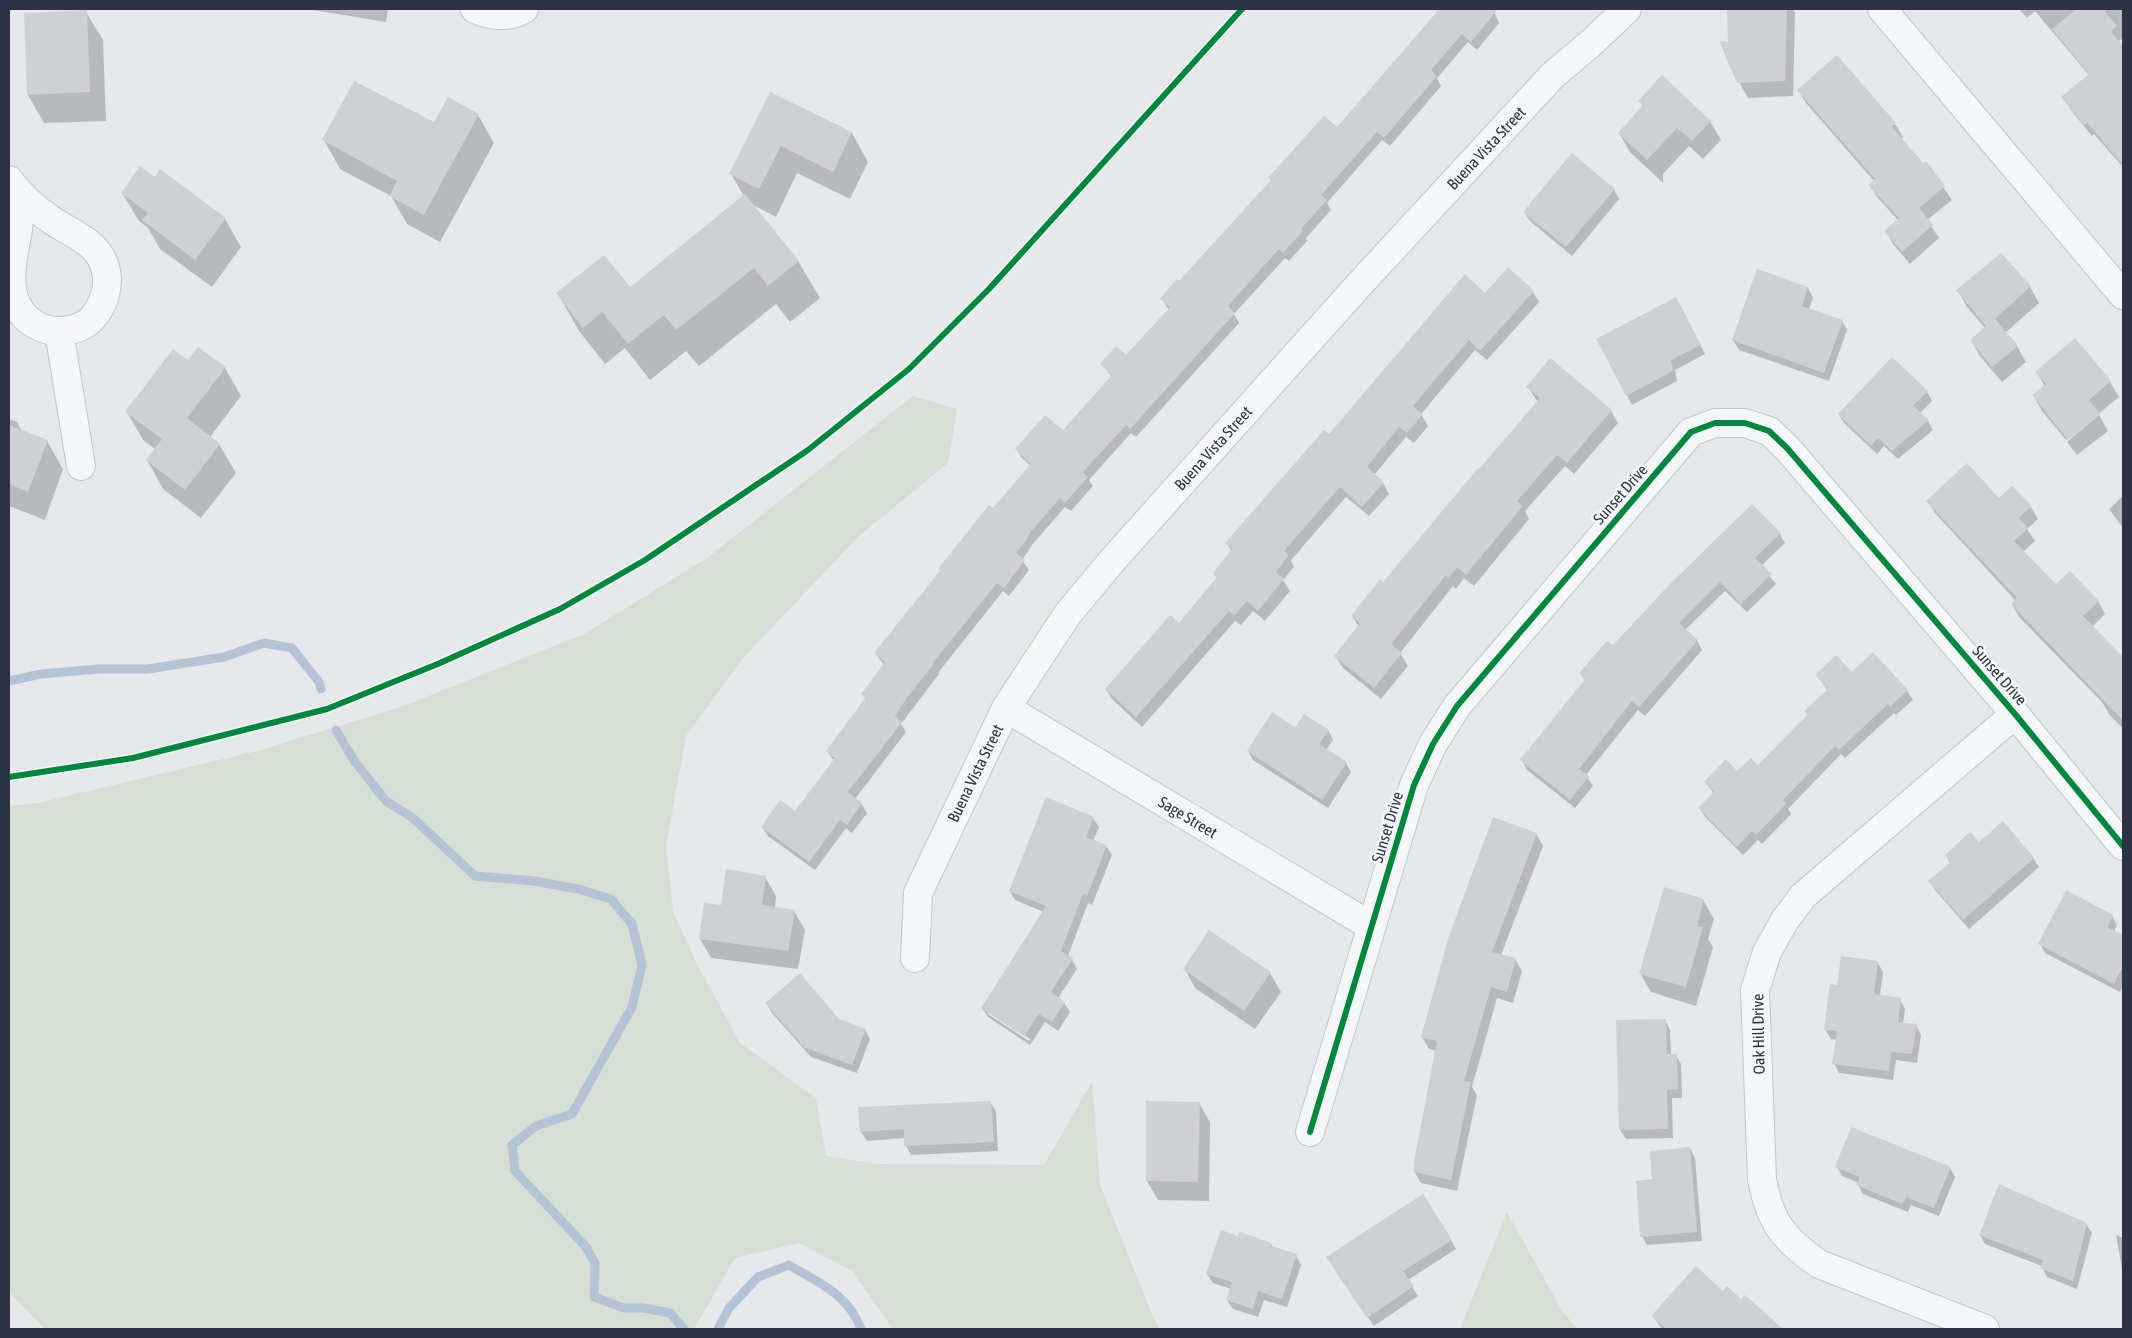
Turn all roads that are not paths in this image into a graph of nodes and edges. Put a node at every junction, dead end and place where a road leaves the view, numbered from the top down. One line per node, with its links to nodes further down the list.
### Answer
1 (475, 9): 2 (street)
2 (524, 9)
3 (1627, 9): 9 (street, Buena Vista Street)
4 (1882, 9): 6 (street)
5 (13, 186): 7 (street); 7 (street)
6 (2123, 294)
7 (59, 331): 8 (street)
8 (81, 466)
9 (1006, 708): 12 (street, Sage Street); 13 (street, Buena Vista Street)
10 (2015, 714): 11 (street, Sunset Drive); 12 (street, Sunset Drive); 15 (street, Oak Hill Drive)
11 (2123, 846)
12 (1371, 926): 14 (street, Sunset Drive)
13 (915, 958)
14 (1310, 1132)
15 (1985, 1329)

